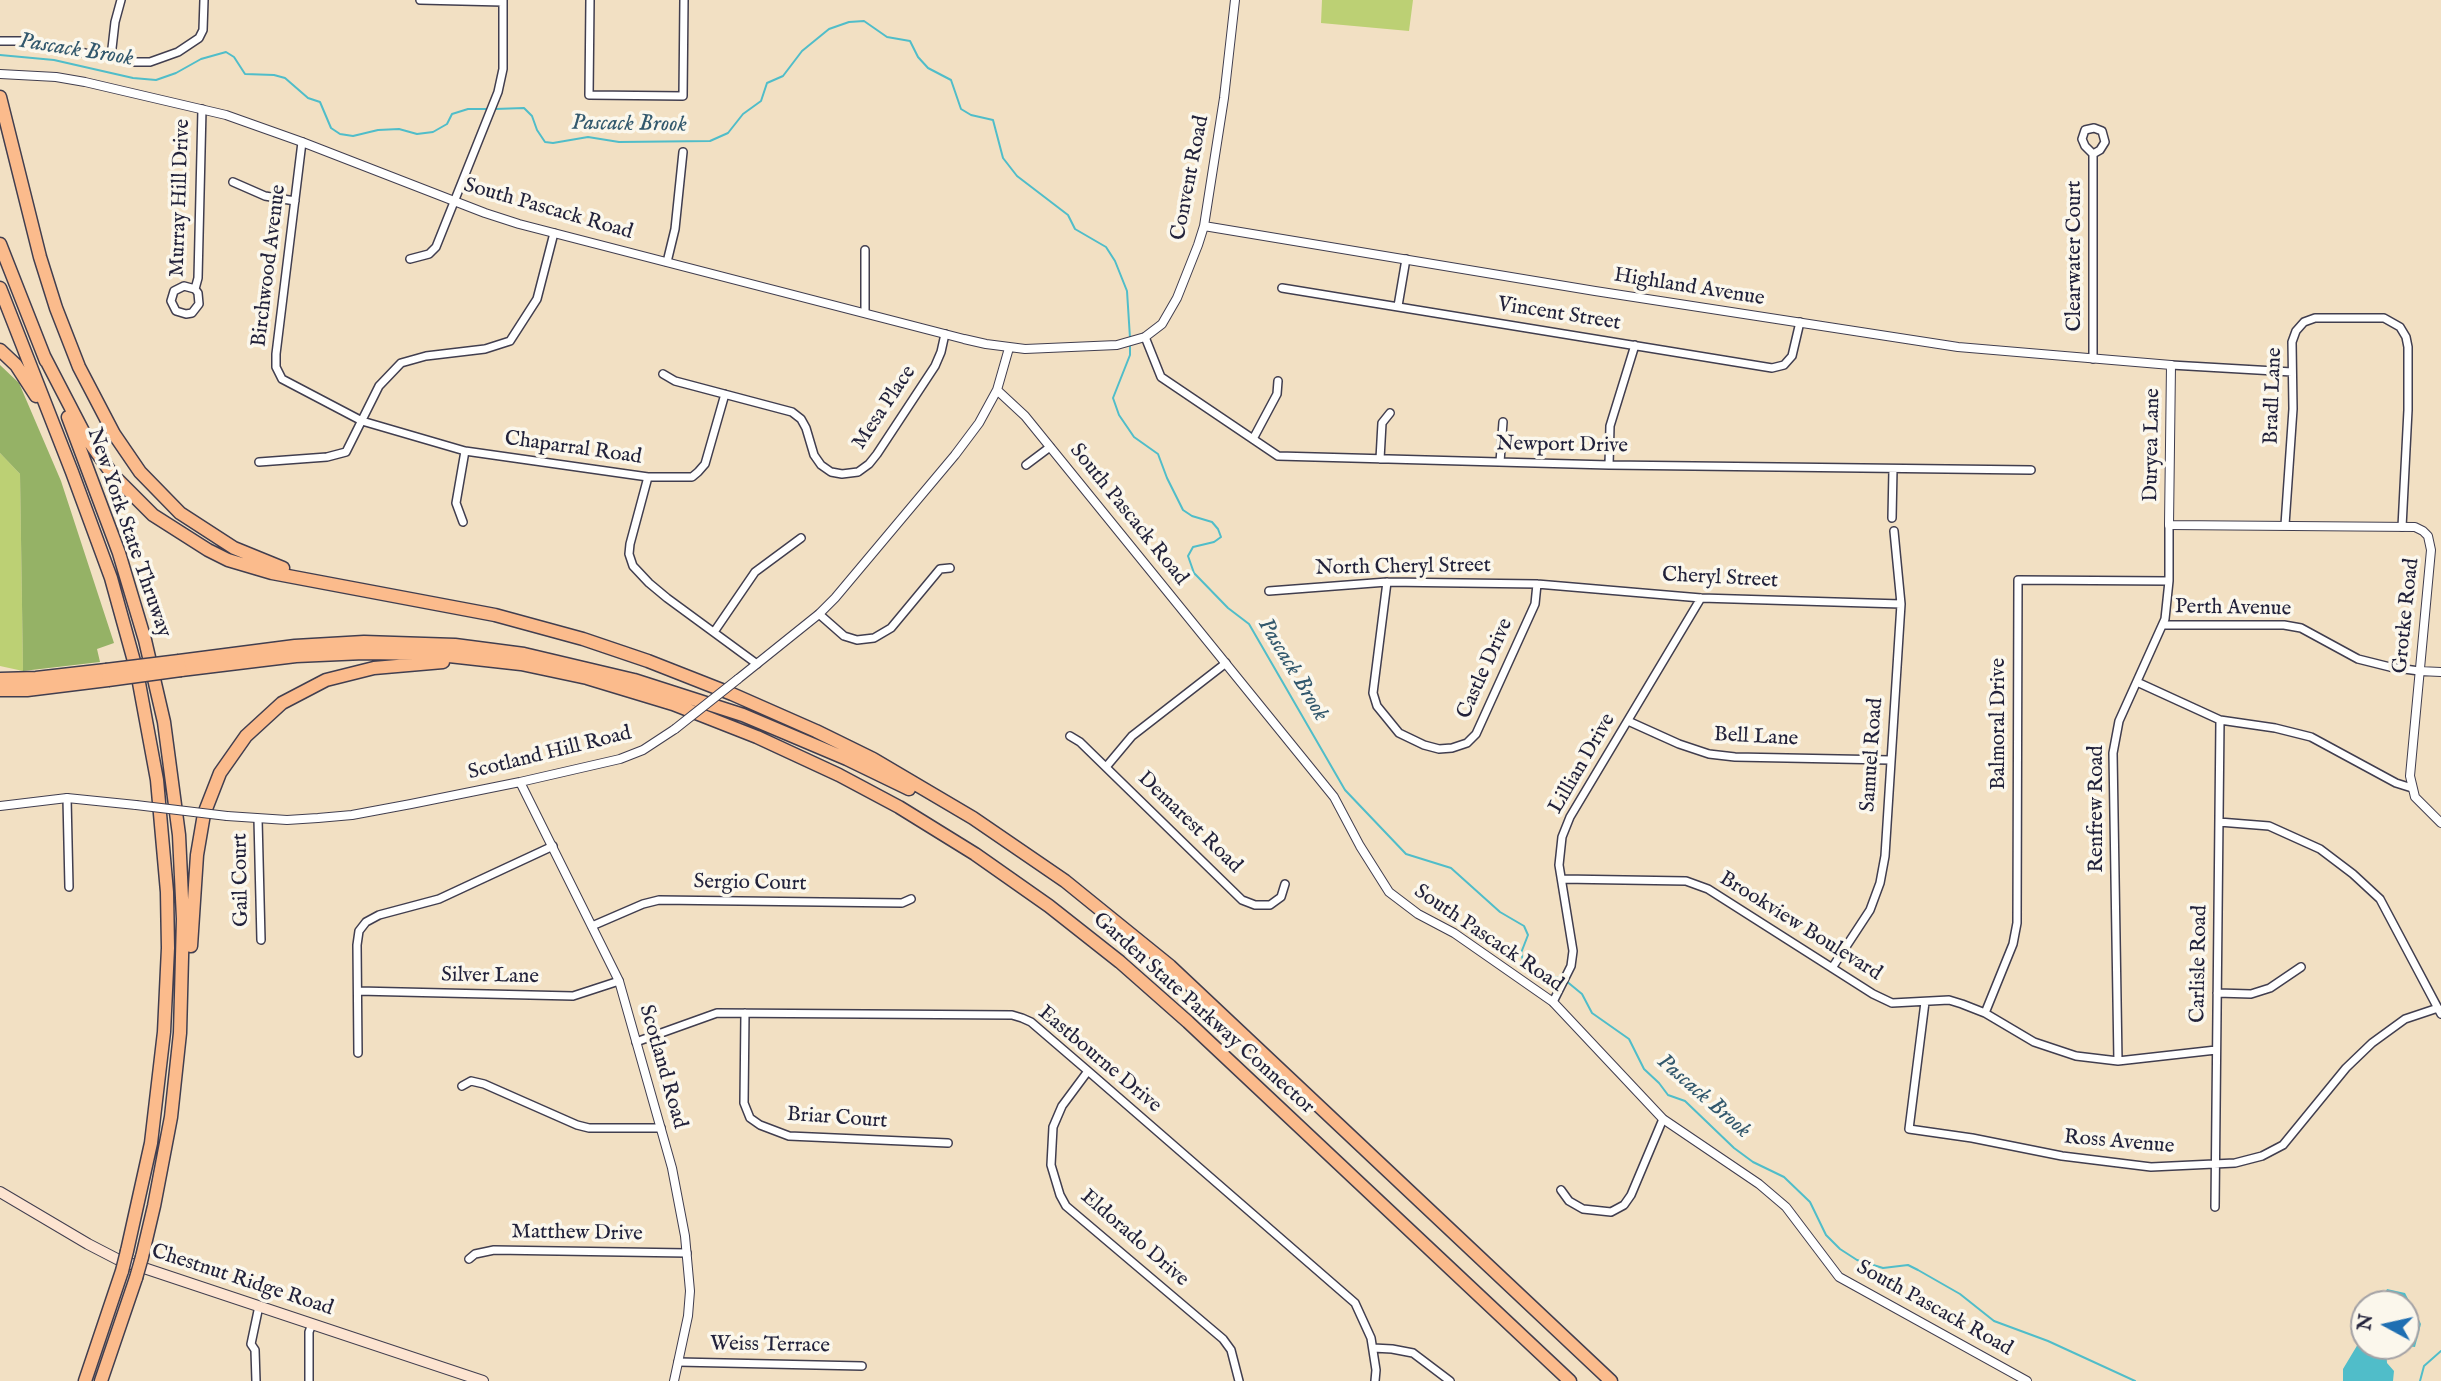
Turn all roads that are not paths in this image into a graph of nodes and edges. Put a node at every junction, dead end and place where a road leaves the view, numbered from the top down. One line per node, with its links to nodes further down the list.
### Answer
1 (121, 0): 9 (street)
2 (204, 0): 9 (street)
3 (420, 0): 7 (street)
4 (590, 0): 5 (street)
5 (684, 0)
6 (1235, 0): 19 (street, Convent Road)
7 (503, 1): 18 (street)
8 (0, 41): 9 (street)
9 (111, 57)
10 (0, 74): 12 (street, South Pascack Road)
11 (0, 97): 71 (highway)
12 (202, 109): 13 (street, South Pascack Road); 28 (street, Murray Hill Drive)
13 (302, 142): 17 (street, Birchwood Avenue); 18 (street, South Pascack Road)
14 (684, 152): 25 (street)
15 (2093, 154): 38 (street, Clearwater Court)
16 (233, 182): 17 (street)
17 (295, 201): 46 (street, Birchwood Avenue)
18 (455, 201): 20 (street, South Pascack Road); 23 (street)
19 (1204, 226): 24 (street, Highland Avenue); 33 (street, Convent Road)
20 (554, 233): 25 (street, South Pascack Road); 46 (street)
21 (0, 244): 37 (highway, New York State Thruway)
22 (865, 250): 30 (street)
23 (410, 259)
24 (1406, 259): 29 (street); 31 (street, Highland Avenue)
25 (667, 262): 30 (street, South Pascack Road)
26 (0, 288): 48 (highway, New York State Thruway)
27 (1282, 288): 29 (street, Vincent Street)
28 (195, 289): 28 (street, Murray Hill Drive)
29 (1398, 306): 34 (street, Vincent Street)
30 (865, 312): 32 (street, South Pascack Road)
31 (1800, 322): 34 (street, Vincent Street); 38 (street, Highland Avenue)
32 (945, 334): 35 (street, South Pascack Road); 44 (street, Mesa Place)
33 (1142, 338): 35 (street, Convent Road); 49 (street, Newport Drive)
34 (1635, 345): 56 (street)
35 (1009, 348): 43 (street, Scotland Hill Road)
36 (0, 350): 48 (highway)
37 (44, 356): 71 (highway); 118 (highway, New York State Thruway)
38 (2093, 359): 39 (street, Highland Avenue)
39 (2171, 365): 40 (street); 62 (street, Duryea Lane)
40 (2292, 372): 63 (street, Bradl Lane); 64 (street, Bradl Lane)
41 (663, 374): 44 (street, Mesa Place)
42 (1278, 381): 49 (street)
43 (997, 390): 50 (street, South Pascack Road); 75 (street, Scotland Hill Road)
44 (725, 394): 59 (street, Chaparral Road)
45 (1390, 412): 52 (street)
46 (362, 421): 51 (street, Chaparral Road); 53 (street)
47 (1503, 422): 54 (street)
48 (54, 424): 139 (highway, New York State Thruway, bridge)
49 (1253, 439): 52 (street, Newport Drive)
50 (1051, 447): 55 (street); 78 (street, South Pascack Road)
51 (466, 451): 59 (street, Chaparral Road); 61 (street)
52 (1380, 459): 54 (street, Newport Drive)
53 (259, 462)
54 (1500, 462): 56 (street, Newport Drive)
55 (1026, 465)
56 (1609, 465): 57 (street, Newport Drive)
57 (1893, 469): 58 (street, Newport Drive); 60 (street)
58 (2031, 470)
59 (648, 477): 77 (street)
60 (1892, 518)
61 (463, 522)
62 (2169, 525): 63 (street, Grotke Road); 68 (street, Renfrew Road)
63 (2286, 525): 64 (street, Grotke Road)
64 (2402, 527): 81 (street, Grotke Road)
65 (1894, 531): 74 (street, Samuel Road)
66 (801, 538): 77 (street)
67 (950, 568): 75 (street)
68 (2169, 581): 76 (street, Renfrew Road); 117 (street, Balmoral Drive)
69 (1387, 582): 70 (street, North Cheryl Street); 70 (street, Castle Drive); 72 (street, North Cheryl Street)
70 (1537, 584): 73 (street, Cheryl Street)
71 (340, 586): 101 (highway)
72 (1269, 591)
73 (1701, 598): 74 (street, Cheryl Street); 89 (street, Lillian Drive)
74 (1901, 604): 91 (street, Samuel Road)
75 (819, 614): 79 (street, Scotland Hill Road)
76 (2163, 625): 81 (street, Perth Avenue); 86 (street, Renfrew Road)
77 (714, 632): 79 (street)
78 (1226, 663): 92 (street); 113 (street, South Pascack Road)
79 (757, 664): 93 (street, Scotland Hill Road, bridge)
80 (180, 666): 83 (highway); 84 (highway, bridge); 101 (highway)
81 (2419, 671): 82 (street); 94 (street, Grotke Road)
82 (2441, 672)
83 (565, 673): 118 (highway); 148 (highway, Garden State Parkway Connector)
84 (107, 675): 85 (highway); 87 (highway)
85 (0, 679)
86 (2137, 682): 88 (street); 122 (street, Renfrew Road)
87 (0, 690)
88 (2220, 720): 94 (street); 98 (street, Carlisle Road)
89 (1628, 721): 91 (street, Bell Lane); 102 (street, Lillian Drive)
90 (1070, 736): 92 (street, Demarest Road)
91 (1889, 760): 109 (street, Samuel Road)
92 (1107, 767): 103 (street, Demarest Road)
93 (520, 782): 97 (street, Scotland Hill Road); 100 (street, Scotland Road)
94 (2412, 788): 99 (street)
95 (67, 798): 96 (street, Scotland Hill Road); 97 (street, Scotland Hill Road, bridge); 104 (street)
96 (0, 806)
97 (258, 819): 107 (street, Gail Court)
98 (2219, 822): 112 (street, Carlisle Road); 115 (street)
99 (2441, 823)
100 (553, 846): 106 (street, Scotland Road); 111 (street)
101 (1020, 849): 149 (highway, Garden State Parkway Connector)
102 (1562, 879): 109 (street, Brookview Boulevard); 113 (street, Lillian Drive)
103 (1285, 884)
104 (69, 887)
105 (911, 900): 106 (street, Sergio Court)
106 (592, 926): 110 (street, Scotland Road)
107 (261, 940)
108 (2301, 967): 112 (street)
109 (1832, 968): 114 (street, Brookview Boulevard)
110 (619, 981): 111 (street, Silver Lane); 119 (street, Scotland Road)
111 (358, 991): 121 (street)
112 (2217, 993): 120 (street, Carlisle Road)
113 (1552, 1002): 125 (street, South Pascack Road)
114 (1926, 1002): 117 (street, Brookview Boulevard); 128 (street, Ross Avenue)
115 (2440, 1011): 128 (street, Ross Avenue)
116 (745, 1013): 119 (street, Eastbourne Drive); 123 (street, Eastbourne Drive); 127 (street, Briar Court)
117 (1985, 1013): 122 (street, Brookview Boulevard)
118 (180, 1033): 140 (highway, New York State Thruway, bridge)
119 (636, 1042): 126 (street, Scotland Road)
120 (2216, 1049): 122 (street, Brookview Boulevard); 128 (street, Carlisle Road)
121 (358, 1053)
122 (2118, 1061)
123 (1088, 1071): 136 (street, Eastbourne Drive); 145 (street, Eldorado Drive)
124 (462, 1086): 126 (street)
125 (1663, 1119): 129 (street); 150 (street, South Pascack Road)
126 (661, 1128): 132 (street, Scotland Road)
127 (948, 1143)
128 (2216, 1164): 131 (street, Carlisle Road)
129 (1561, 1190)
130 (0, 1192): 134 (main road, Chestnut Ridge Road)
131 (2215, 1207)
132 (687, 1253): 133 (street, Matthew Drive); 137 (street, Scotland Road)
133 (469, 1259)
134 (259, 1306): 135 (main road, Chestnut Ridge Road); 141 (street)
135 (312, 1324): 142 (street); 143 (main road, Chestnut Ridge Road)
136 (1373, 1348): 146 (street, Eastbourne Drive); 147 (street)
137 (678, 1362): 138 (street, Weiss Terrace); 144 (street, Scotland Road)
138 (862, 1366)
139 (85, 1381)
140 (101, 1381)
141 (256, 1381)
142 (309, 1381)
143 (483, 1381)
144 (674, 1381)
145 (1238, 1381)
146 (1375, 1381)
147 (1450, 1381)
148 (1570, 1381)
149 (1612, 1381)
150 (2027, 1381)

